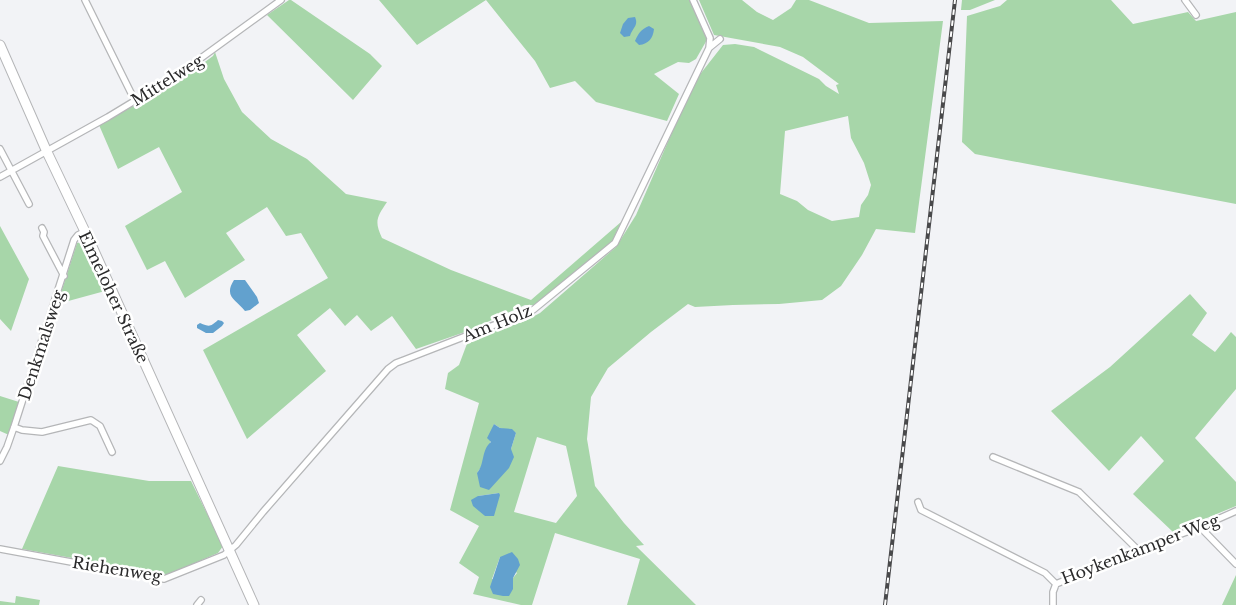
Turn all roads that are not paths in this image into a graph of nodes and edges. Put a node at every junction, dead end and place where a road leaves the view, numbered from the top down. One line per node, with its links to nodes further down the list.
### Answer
1 (85, 0): 9 (street)
2 (281, 0): 9 (street, Mittelweg)
3 (693, 0): 8 (street)
4 (1185, 0): 5 (street)
5 (1196, 15)
6 (720, 39): 8 (street, Am Holz)
7 (0, 44): 11 (street, Elmeloher Straße)
8 (709, 48): 26 (street, Am Holz)
9 (134, 101): 11 (street, Mittelweg)
10 (0, 148): 12 (street)
11 (47, 152): 12 (street, Mittelweg); 16 (street, Elmeloher Straße)
12 (11, 171): 13 (street, Mittelweg); 14 (street)
13 (0, 177)
14 (29, 204)
15 (42, 228): 17 (street)
16 (84, 232): 17 (street, Denkmalsweg); 26 (street, Elmeloher Straße)
17 (64, 276): 18 (street, Denkmalsweg)
18 (14, 427): 19 (street); 21 (street, Denkmalsweg)
19 (112, 452)
20 (993, 457): 27 (street)
21 (0, 461)
22 (918, 502): 29 (street, Hoykenkamper Weg)
23 (1236, 511): 24 (street, Hoykenkamper Weg)
24 (1200, 527): 27 (street, Hoykenkamper Weg); 28 (street)
25 (0, 549): 26 (street, Riehenweg)
26 (229, 550): 30 (street, Elmeloher Straße)
27 (1138, 550): 29 (street, Hoykenkamper Weg)
28 (1236, 564)
29 (1056, 584): 31 (street)
30 (254, 605)
31 (1053, 605)

